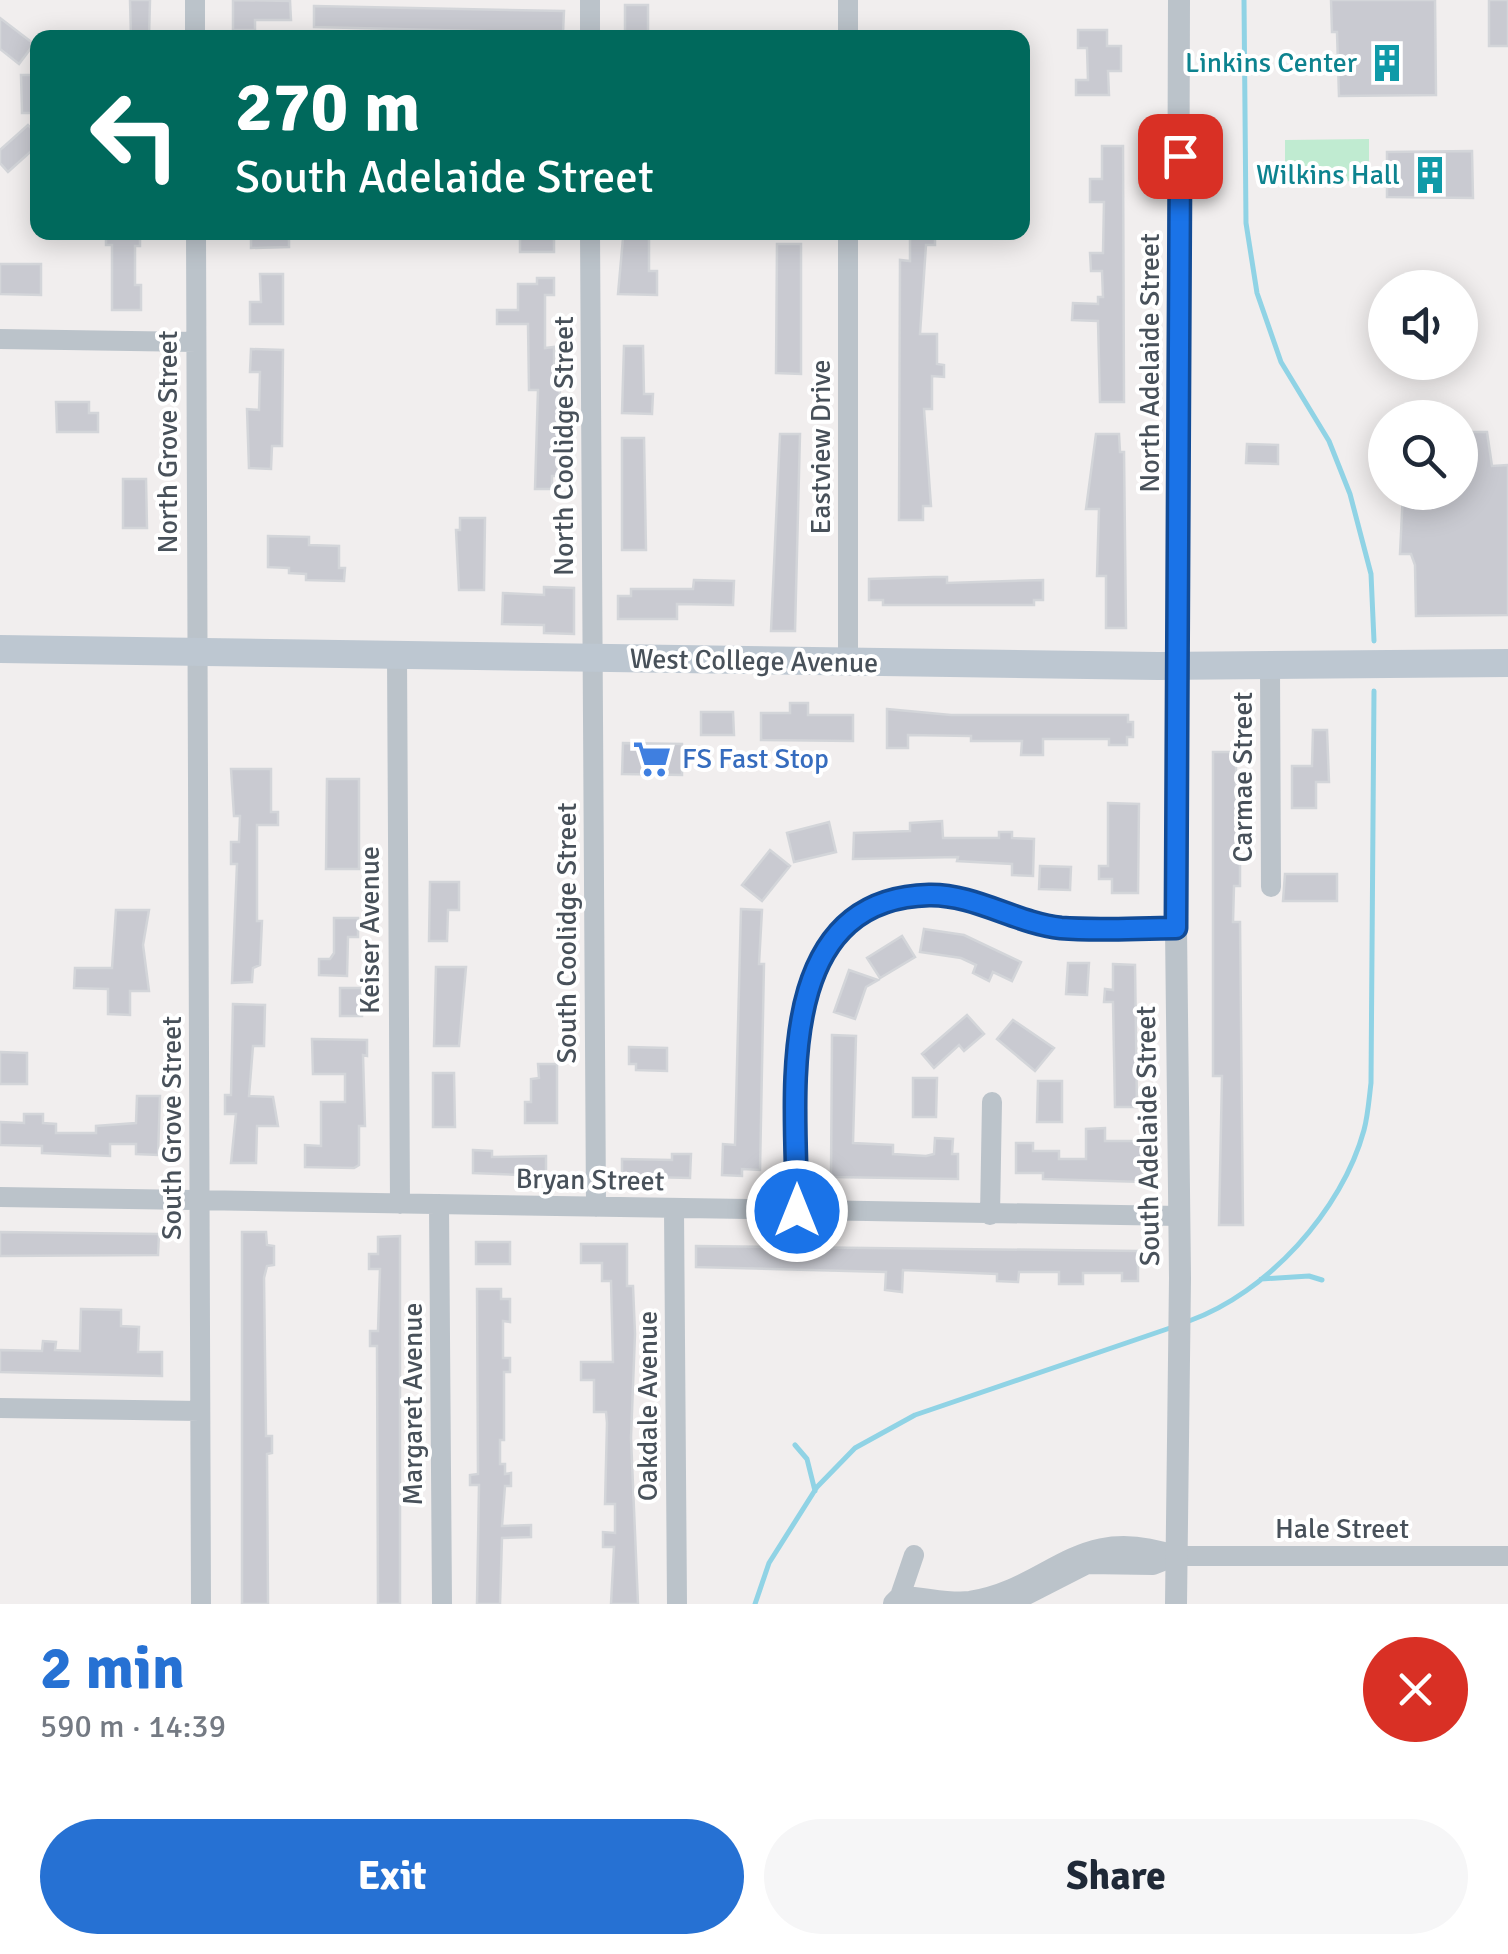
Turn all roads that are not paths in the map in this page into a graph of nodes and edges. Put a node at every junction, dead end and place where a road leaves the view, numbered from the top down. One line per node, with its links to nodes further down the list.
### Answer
1 (195, 0): 5 (street)
2 (590, 0): 6 (street)
3 (848, 0): 7 (street)
4 (1179, 0): 19 (street, North Adelaide Street)
5 (195, 30)
6 (590, 30)
7 (848, 30)
8 (196, 240): 12 (street, North Grove Street)
9 (590, 240): 16 (street, North Coolidge Street)
10 (848, 240): 17 (street, Eastview Drive)
11 (0, 340): 12 (street)
12 (196, 342): 14 (street, North Grove Street)
13 (0, 649): 14 (main road, West College Avenue)
14 (194, 652): 15 (main road, West College Avenue); 25 (street, South Grove Street)
15 (397, 656): 16 (main road, West College Avenue); 26 (street, Keiser Avenue)
16 (591, 659): 17 (main road, West College Avenue); 28 (street, South Coolidge Street)
17 (848, 662): 19 (main road, West College Avenue)
18 (1508, 663): 20 (main road, West College Avenue)
19 (1177, 666): 20 (main road, West College Avenue); 22 (street, South Adelaide Street)
20 (1270, 666): 21 (street, Carmae Street)
21 (1271, 888)
22 (1176, 928): 30 (street); 32 (street, South Adelaide Street)
23 (992, 1102): 31 (street)
24 (0, 1197): 25 (street, Bryan Street)
25 (199, 1200): 26 (street, Bryan Street); 34 (street, South Grove Street)
26 (400, 1204): 27 (street, Bryan Street)
27 (439, 1204): 28 (street, Bryan Street); 41 (street, Margaret Avenue)
28 (596, 1207): 29 (street, Bryan Street)
29 (674, 1208): 30 (street, Bryan Street); 42 (street, Oakdale Avenue)
30 (797, 1211): 31 (street, Bryan Street)
31 (990, 1215): 32 (street, Bryan Street)
32 (1180, 1216): 36 (street, South Adelaide Street)
33 (0, 1408): 34 (street)
34 (200, 1411): 40 (street, South Grove Street)
35 (914, 1555): 39 (street)
36 (1176, 1556): 37 (street, Hale Street); 38 (street, Hale Street); 43 (street, South Adelaide Street)
37 (1508, 1556)
38 (1000, 1600): 39 (street, Hale Street)
39 (900, 1601)
40 (201, 1604)
41 (442, 1604)
42 (677, 1604)
43 (1176, 1604)

